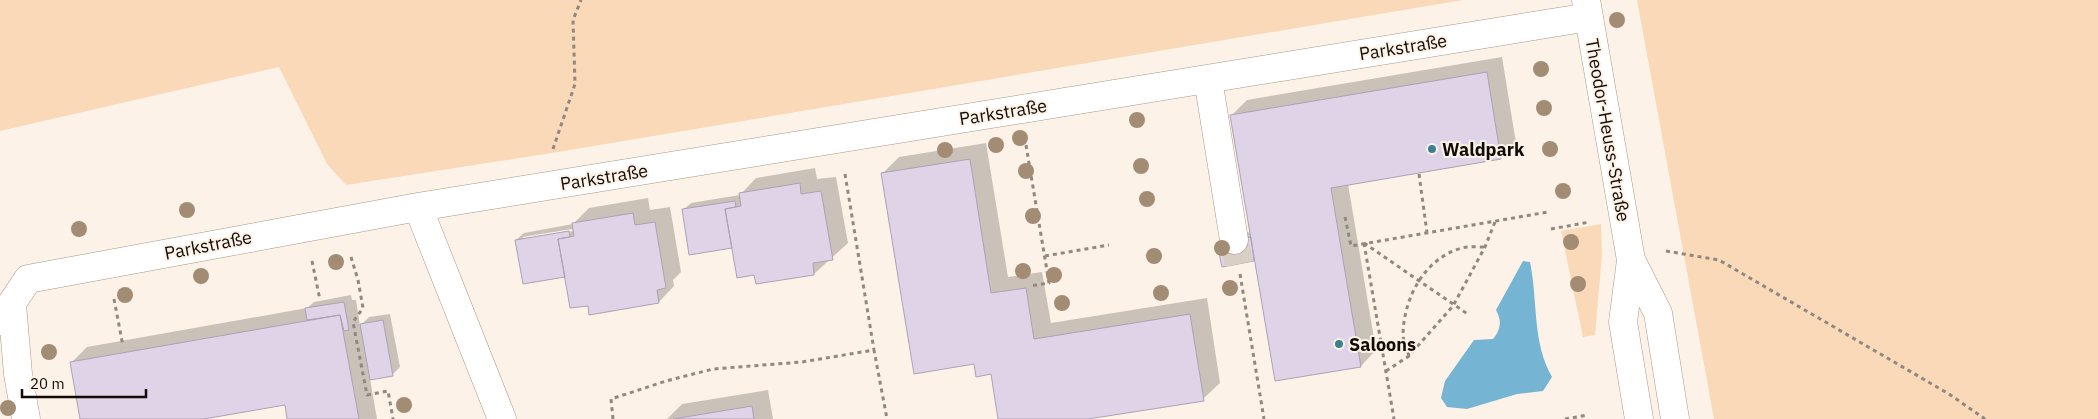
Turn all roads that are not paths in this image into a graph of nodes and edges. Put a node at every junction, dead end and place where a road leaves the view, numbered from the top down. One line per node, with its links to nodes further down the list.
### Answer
1 (1588, 9): 2 (street, Parkstraße); 5 (street, Theodor-Heuss-Straße)
2 (1208, 79): 3 (street, Parkstraße); 4 (street)
3 (418, 207): 6 (street, Parkstraße); 8 (street)
4 (1234, 240)
5 (1630, 257): 9 (street, Theodor-Heuss-Straße); 10 (street, Theodor-Heuss-Straße)
6 (6, 312): 7 (street, Parkstraße)
7 (26, 419)
8 (502, 419)
9 (1639, 419)
10 (1675, 419)

